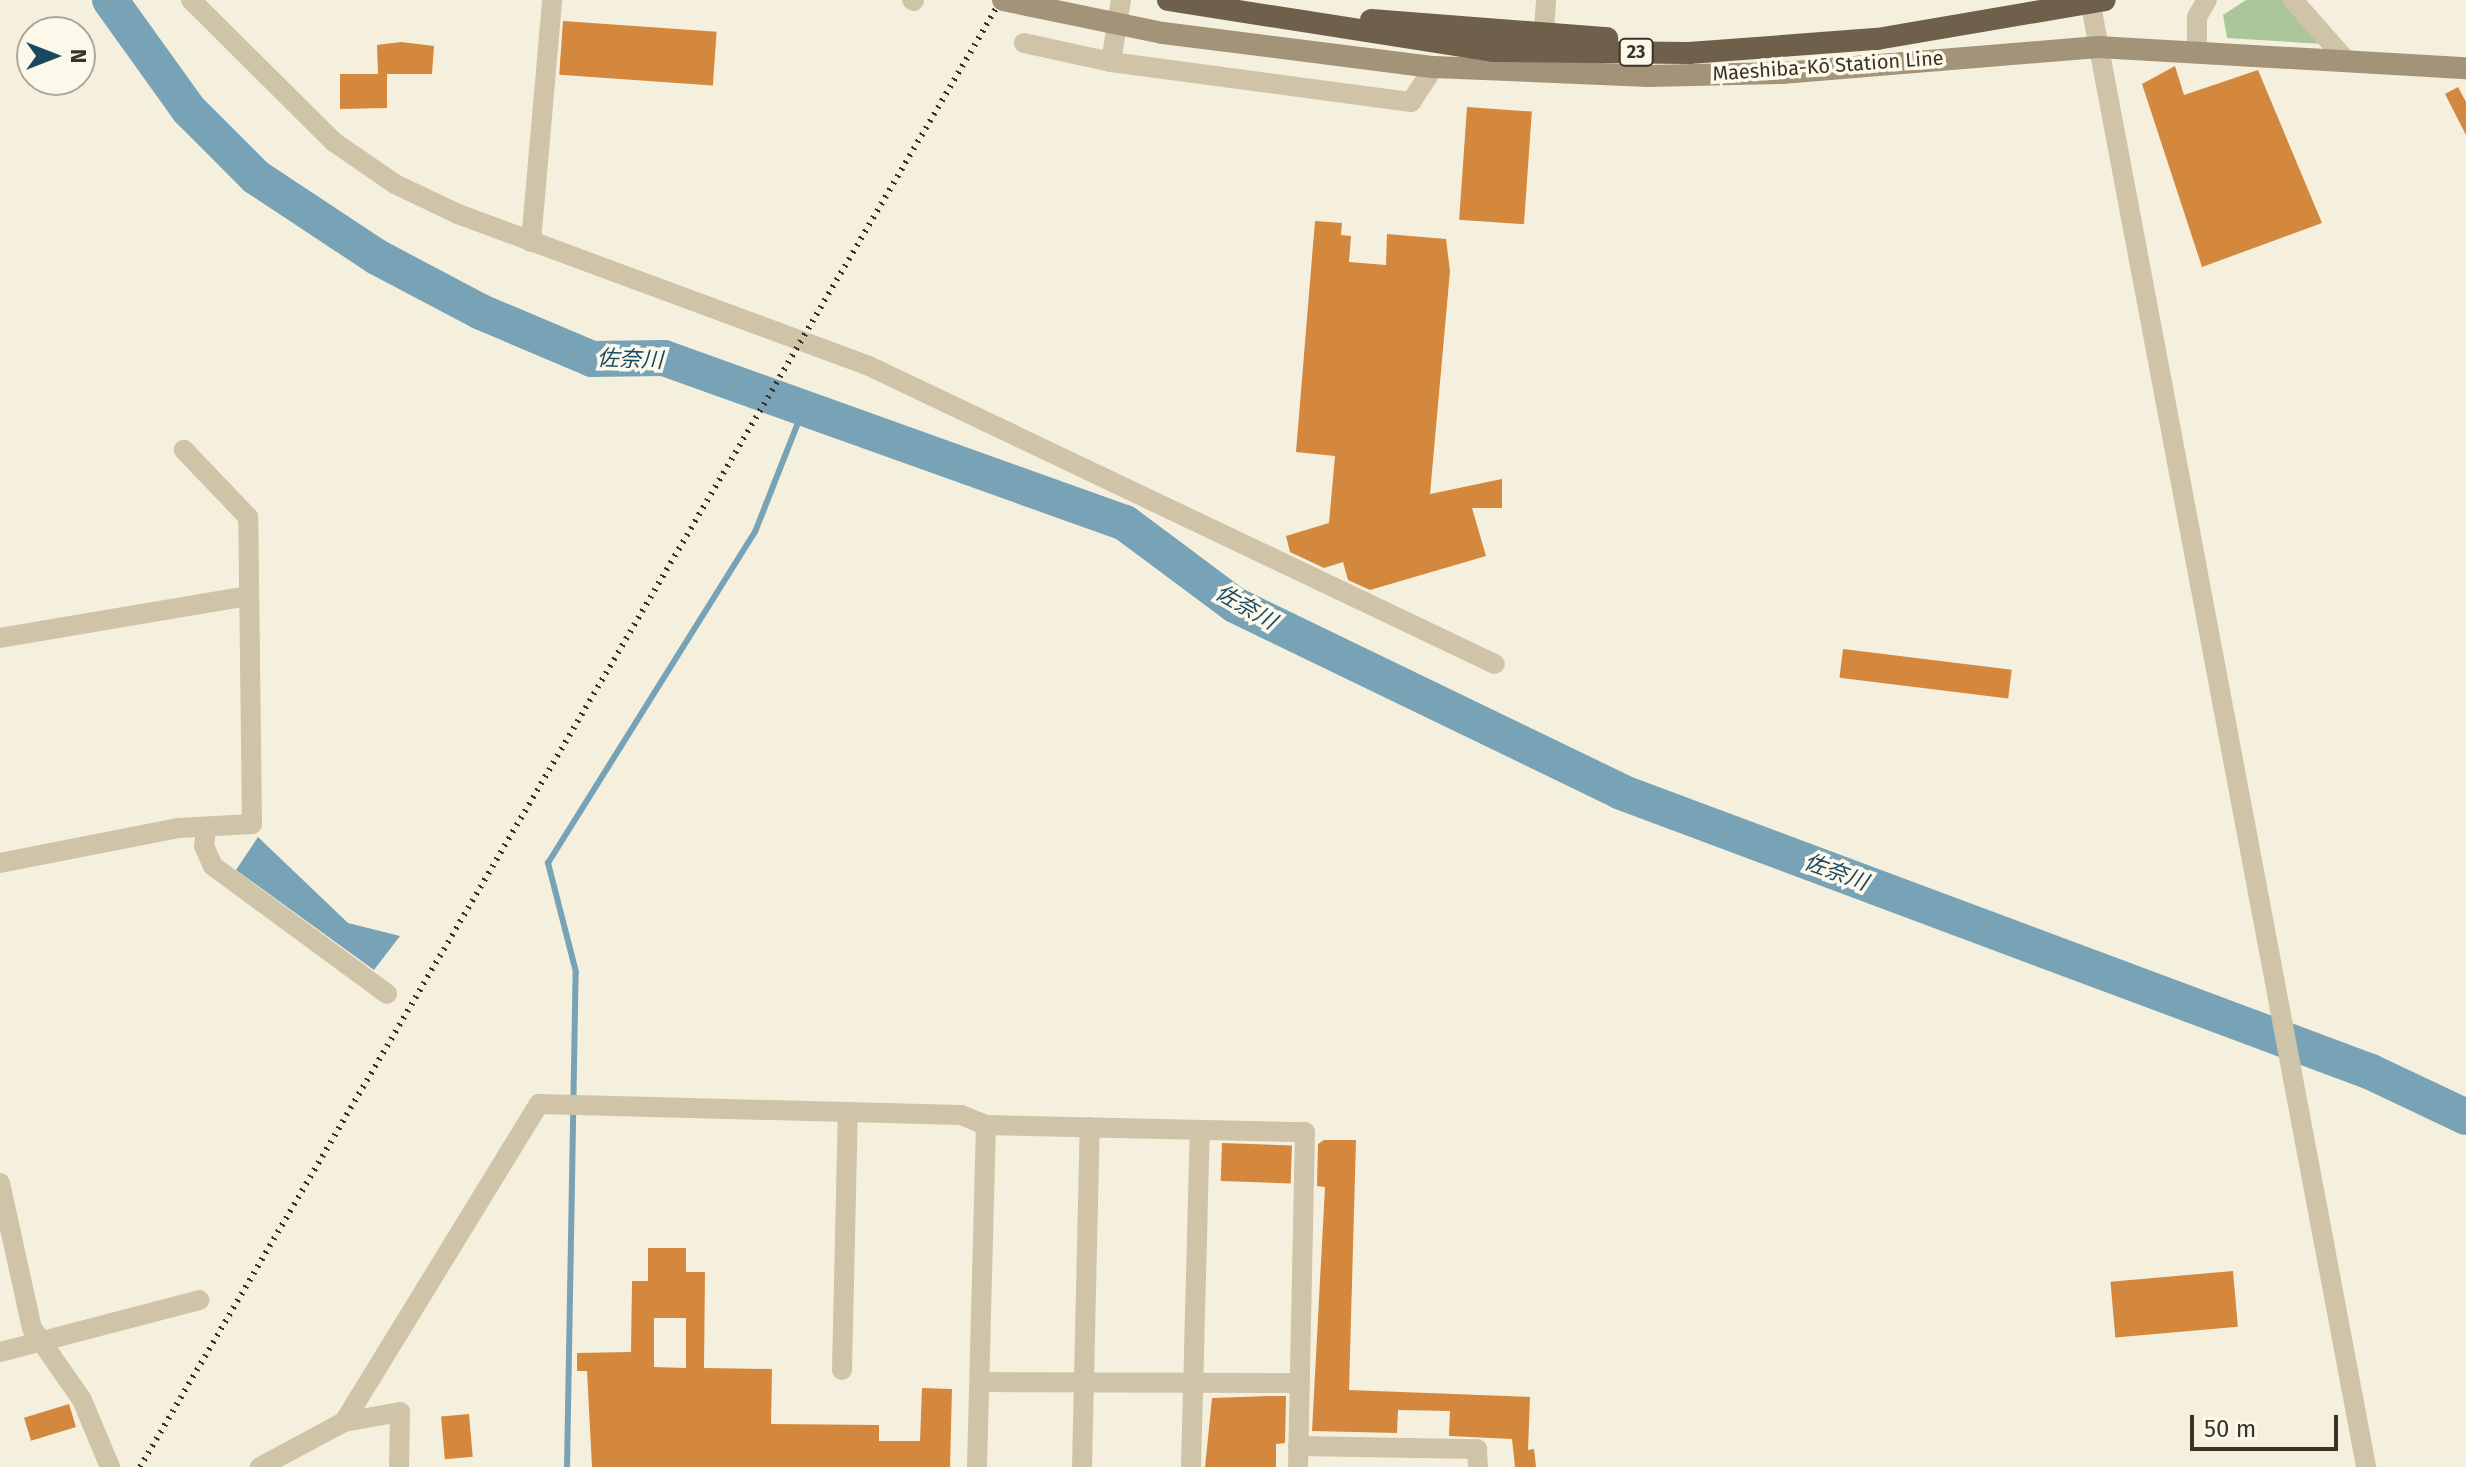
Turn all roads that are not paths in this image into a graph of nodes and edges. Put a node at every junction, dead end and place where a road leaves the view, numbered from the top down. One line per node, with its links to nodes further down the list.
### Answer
1 (191, 0): 21 (street)
2 (552, 0): 21 (street)
3 (1003, 0): 18 (main road, Maeshiba-Kō Station Line, bridge)
4 (1121, 0): 17 (street)
5 (1168, 0): 10 (highway, 23, bridge)
6 (1235, 0): 8 (highway, 23, bridge)
7 (1546, 0): 20 (street)
8 (2040, 0)
9 (2090, 0): 14 (street)
10 (2105, 0)
11 (2207, 0): 15 (street)
12 (2293, 0): 16 (street)
13 (1024, 43): 17 (street)
14 (2098, 47): 15 (main road, Maeshiba-Kō Station Line); 20 (main road, Maeshiba-Kō Station Line); 52 (street)
15 (2197, 49): 16 (main road, Maeshiba-Kō Station Line)
16 (2345, 59): 19 (main road, Maeshiba-Kō Station Line)
17 (1111, 62): 18 (street)
18 (1434, 67): 20 (main road, Maeshiba-Kō Station Line)
19 (2466, 68)
20 (1541, 71)
21 (531, 242): 25 (street)
22 (184, 450): 23 (street)
23 (248, 596): 24 (street); 26 (street)
24 (0, 638)
25 (1495, 664)
26 (206, 830): 27 (street); 28 (street)
27 (0, 863)
28 (387, 994)
29 (848, 1112): 30 (street); 37 (street); 42 (street)
30 (986, 1125): 31 (street); 38 (street)
31 (1090, 1127): 32 (street); 39 (street)
32 (1200, 1130): 40 (street); 41 (street)
33 (0, 1183): 35 (street)
34 (199, 1300): 35 (street)
35 (42, 1340): 36 (street); 44 (street)
36 (0, 1352)
37 (842, 1370)
38 (980, 1382): 39 (street); 47 (street)
39 (1084, 1382): 40 (street); 48 (street)
40 (1193, 1382): 41 (street); 49 (street)
41 (1300, 1383): 43 (street)
42 (344, 1422): 45 (street); 46 (street)
43 (1298, 1446): 50 (street); 51 (street)
44 (110, 1467)
45 (260, 1467)
46 (399, 1467)
47 (977, 1467)
48 (1082, 1467)
49 (1191, 1467)
50 (1298, 1467)
51 (1478, 1467)
52 (2366, 1467)

